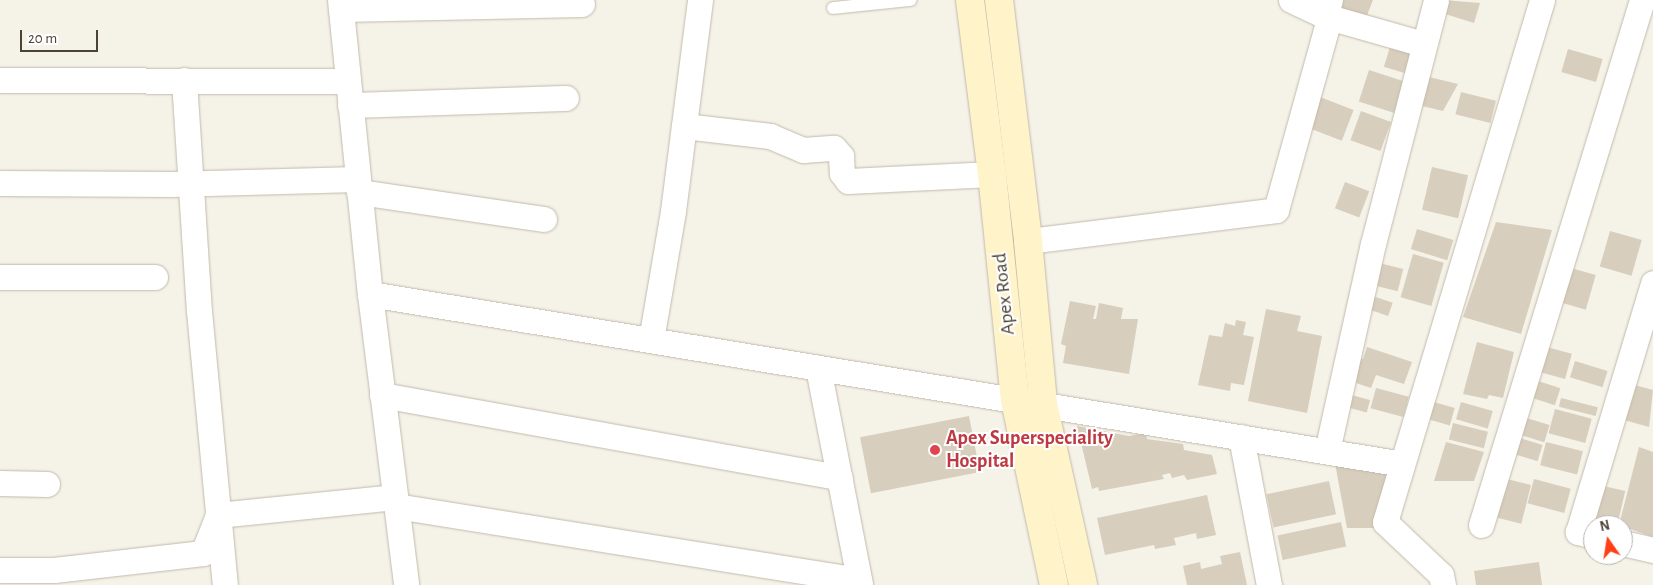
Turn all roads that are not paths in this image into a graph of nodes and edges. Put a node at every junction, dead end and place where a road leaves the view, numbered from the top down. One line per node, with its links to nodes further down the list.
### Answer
1 (700, 0): 18 (street)
2 (911, 0): 11 (lane)
3 (970, 0): 19 (street, Apex Road)
4 (999, 0): 24 (street, Apex Road)
5 (1290, 0): 12 (street)
6 (1436, 0): 13 (street)
7 (1542, 0): 36 (street)
8 (1642, 0): 44 (street)
9 (582, 4): 10 (street)
10 (340, 5): 16 (street)
11 (834, 8)
12 (1327, 8): 13 (street); 24 (street)
13 (1423, 44): 35 (street)
14 (0, 80): 15 (street)
15 (184, 80): 16 (street); 21 (street)
16 (349, 93): 17 (street); 22 (street)
17 (566, 98)
18 (684, 126): 19 (street); 29 (street)
19 (992, 174): 32 (street, Apex Road)
20 (0, 183): 21 (street)
21 (190, 184): 22 (street); 41 (street)
22 (358, 186): 23 (street); 28 (street)
23 (544, 219)
24 (1028, 241): 33 (street, Apex Road)
25 (0, 277): 26 (street)
26 (155, 277)
27 (1653, 283): 43 (street)
28 (370, 294): 29 (street); 31 (street)
29 (651, 340): 30 (street)
30 (818, 368): 32 (street); 37 (street)
31 (382, 395): 37 (street); 40 (street)
32 (1015, 400): 33 (street); 52 (street, Apex Road)
33 (1043, 404): 34 (street); 53 (street, Apex Road)
34 (1241, 437): 35 (street); 54 (street)
35 (1326, 451): 36 (street)
36 (1402, 464): 55 (street)
37 (840, 477): 49 (street)
38 (0, 482): 39 (street)
39 (47, 484)
40 (395, 502): 41 (street); 49 (street); 51 (street)
41 (218, 515): 48 (street); 50 (street)
42 (1583, 515): 45 (street)
43 (1583, 515)
44 (1481, 525)
45 (1583, 533)
46 (1633, 545): 47 (street)
47 (1653, 550)
48 (0, 570)
49 (860, 582)
50 (225, 585)
51 (406, 585)
52 (1054, 585)
53 (1083, 585)
54 (1269, 585)
55 (1443, 585)

